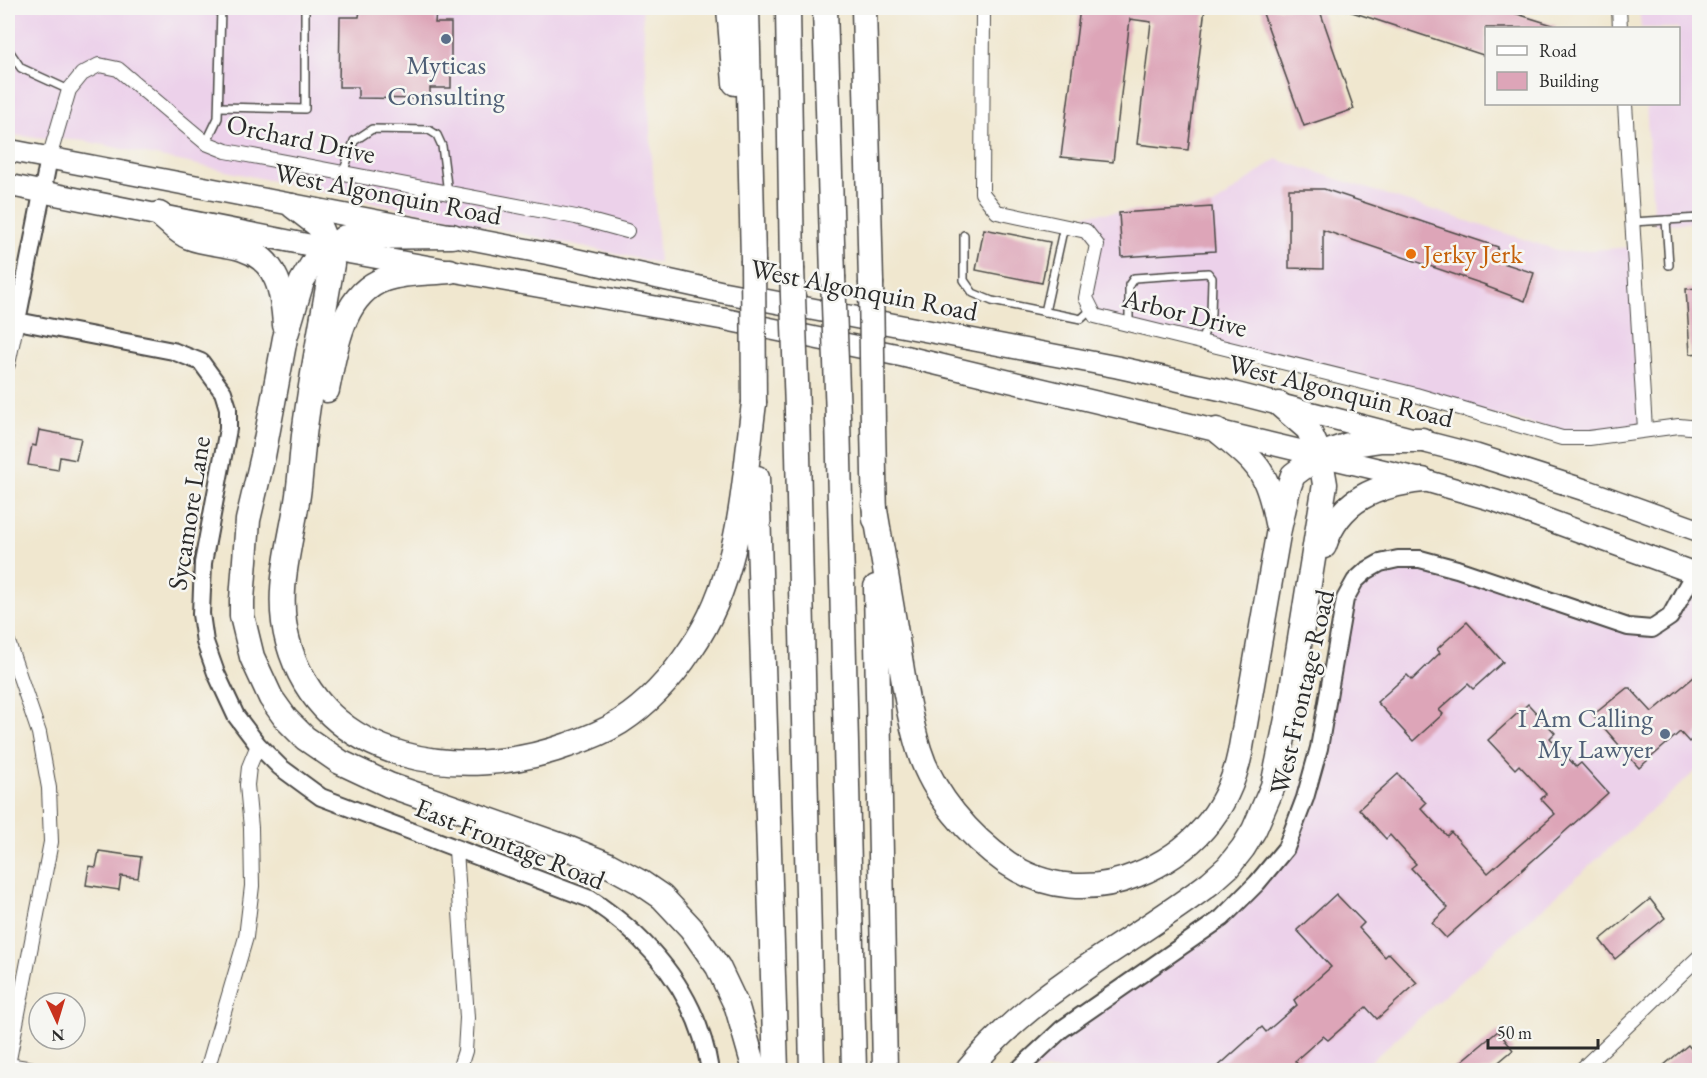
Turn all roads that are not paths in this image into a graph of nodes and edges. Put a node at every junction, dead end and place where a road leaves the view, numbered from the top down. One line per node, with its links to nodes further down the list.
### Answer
1 (221, 8): 14 (lane)
2 (305, 8): 14 (lane)
3 (729, 8): 17 (highway)
4 (747, 8): 17 (highway)
5 (788, 8): 67 (highway, bridge)
6 (825, 8): 68 (highway, bridge)
7 (864, 8): 51 (highway, bridge)
8 (983, 8): 28 (street, Arbor Drive)
9 (1619, 8): 10 (street)
10 (1620, 27)
11 (8, 49): 12 (lane)
12 (69, 90): 15 (street, Orchard Drive); 18 (street, Orchard Drive)
13 (1625, 105): 27 (street)
14 (219, 107): 15 (lane)
15 (206, 143): 19 (street, Orchard Drive)
16 (8, 150): 18 (main road, West Algonquin Road)
17 (751, 155): 42 (highway, bridge)
18 (49, 158): 21 (street); 23 (main road, West Algonquin Road)
19 (343, 173): 22 (street, Orchard Drive); 22 (lane)
20 (8, 185): 21 (main road, West Algonquin Road)
21 (41, 192): 24 (main road, West Algonquin Road); 37 (street)
22 (448, 193): 29 (street, Orchard Drive)
23 (293, 206): 31 (main road, West Algonquin Road); 32 (highway)
24 (159, 214): 32 (main road, West Algonquin Road); 39 (highway)
25 (1700, 218): 26 (lane)
26 (1666, 220): 27 (lane); 33 (lane)
27 (1632, 222): 45 (street)
28 (1064, 226): 35 (street, Arbor Drive); 36 (lane)
29 (627, 231)
30 (964, 235): 36 (lane)
31 (452, 236): 32 (highway); 43 (main road, West Algonquin Road)
32 (329, 249): 34 (main road, West Algonquin Road); 39 (highway); 50 (highway)
33 (1669, 266)
34 (450, 271): 46 (main road, West Algonquin Road); 50 (highway)
35 (1092, 309): 36 (lane); 38 (street, Arbor Drive)
36 (1045, 312)
37 (12, 320): 41 (street); 57 (street, Sycamore Lane)
38 (1130, 324): 40 (street, Arbor Drive); 40 (lane)
39 (285, 338): 65 (highway)
40 (1201, 342): 45 (street, Arbor Drive)
41 (8, 364)
42 (754, 403): 50 (highway); 66 (highway)
43 (1279, 404): 47 (main road, West Algonquin Road); 48 (highway)
44 (1700, 428): 45 (street, Arbor Drive)
45 (1645, 429)
46 (1218, 430): 48 (main road, West Algonquin Road); 52 (highway)
47 (1422, 440): 48 (highway); 53 (main road, West Algonquin Road)
48 (1320, 455): 49 (main road, West Algonquin Road); 52 (highway); 55 (highway)
49 (1423, 480): 54 (main road, West Algonquin Road); 55 (highway)
50 (298, 496)
51 (874, 504): 52 (highway); 69 (highway)
52 (1279, 529)
53 (1700, 531)
54 (1698, 569): 71 (street, West Frontage Road)
55 (1308, 593): 70 (highway)
56 (8, 642): 60 (street)
57 (258, 745): 58 (street, East Frontage Road); 62 (street)
58 (456, 850): 63 (street); 64 (street, East Frontage Road)
59 (1700, 956): 72 (street)
60 (8, 1065): 61 (street)
61 (39, 1071)
62 (207, 1071)
63 (459, 1071)
64 (710, 1071)
65 (754, 1071)
66 (776, 1071)
67 (812, 1071)
68 (854, 1071)
69 (885, 1071)
70 (968, 1071)
71 (1018, 1071)
72 (1581, 1071)

